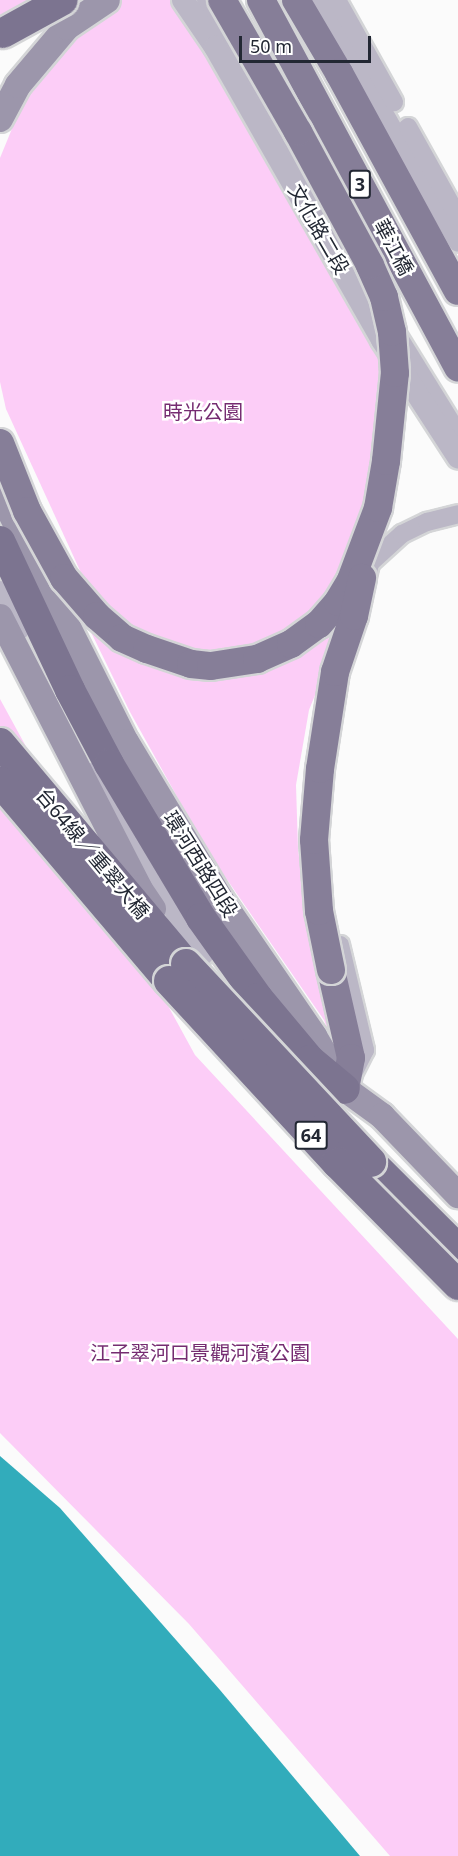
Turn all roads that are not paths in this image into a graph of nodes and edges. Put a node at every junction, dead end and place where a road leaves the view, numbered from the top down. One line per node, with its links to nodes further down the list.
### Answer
1 (40, 0): 11 (main road)
2 (63, 0): 11 (highway, bridge)
3 (107, 0): 12 (main road)
4 (183, 0): 16 (street, 文化路二段)
5 (206, 0): 18 (street, bridge)
6 (222, 0): 22 (main road, bridge)
7 (261, 0): 17 (main road, 華江橋 / 3)
8 (296, 0): 15 (main road, 華江橋 / 3)
9 (320, 0): 14 (street)
10 (337, 0): 13 (street)
11 (1, 35)
12 (0, 119)
13 (458, 217)
14 (458, 243)
15 (458, 291)
16 (382, 340): 20 (street, 文化路二段); 26 (street)
17 (458, 368)
18 (458, 433)
19 (0, 443): 22 (main road, bridge)
20 (458, 457)
21 (0, 492): 34 (main road, 環河西路四段)
22 (378, 508): 34 (main road, bridge)
23 (458, 514): 26 (street)
24 (0, 516): 32 (street)
25 (0, 541): 32 (highway)
26 (370, 563): 34 (street); 34 (street)
27 (0, 569): 32 (highway)
28 (0, 590): 32 (street)
29 (0, 617): 33 (main road)
30 (0, 743): 32 (highway, 台64線／重翠大橋 / 64)
31 (0, 782): 32 (highway, 台64線／重翠大橋 / 64)
32 (196, 941): 33 (highway); 34 (highway); 36 (highway, 64, bridge); 41 (highway, 64, bridge)
33 (222, 984): 35 (main road)
34 (345, 1089): 35 (main road); 37 (main road, 環河西路四段)
35 (320, 1116): 40 (main road); 42 (main road)
36 (371, 1162): 38 (highway); 39 (highway, 64)
37 (458, 1195)
38 (458, 1237)
39 (458, 1249)
40 (458, 1271)
41 (458, 1285)
42 (458, 1296)

